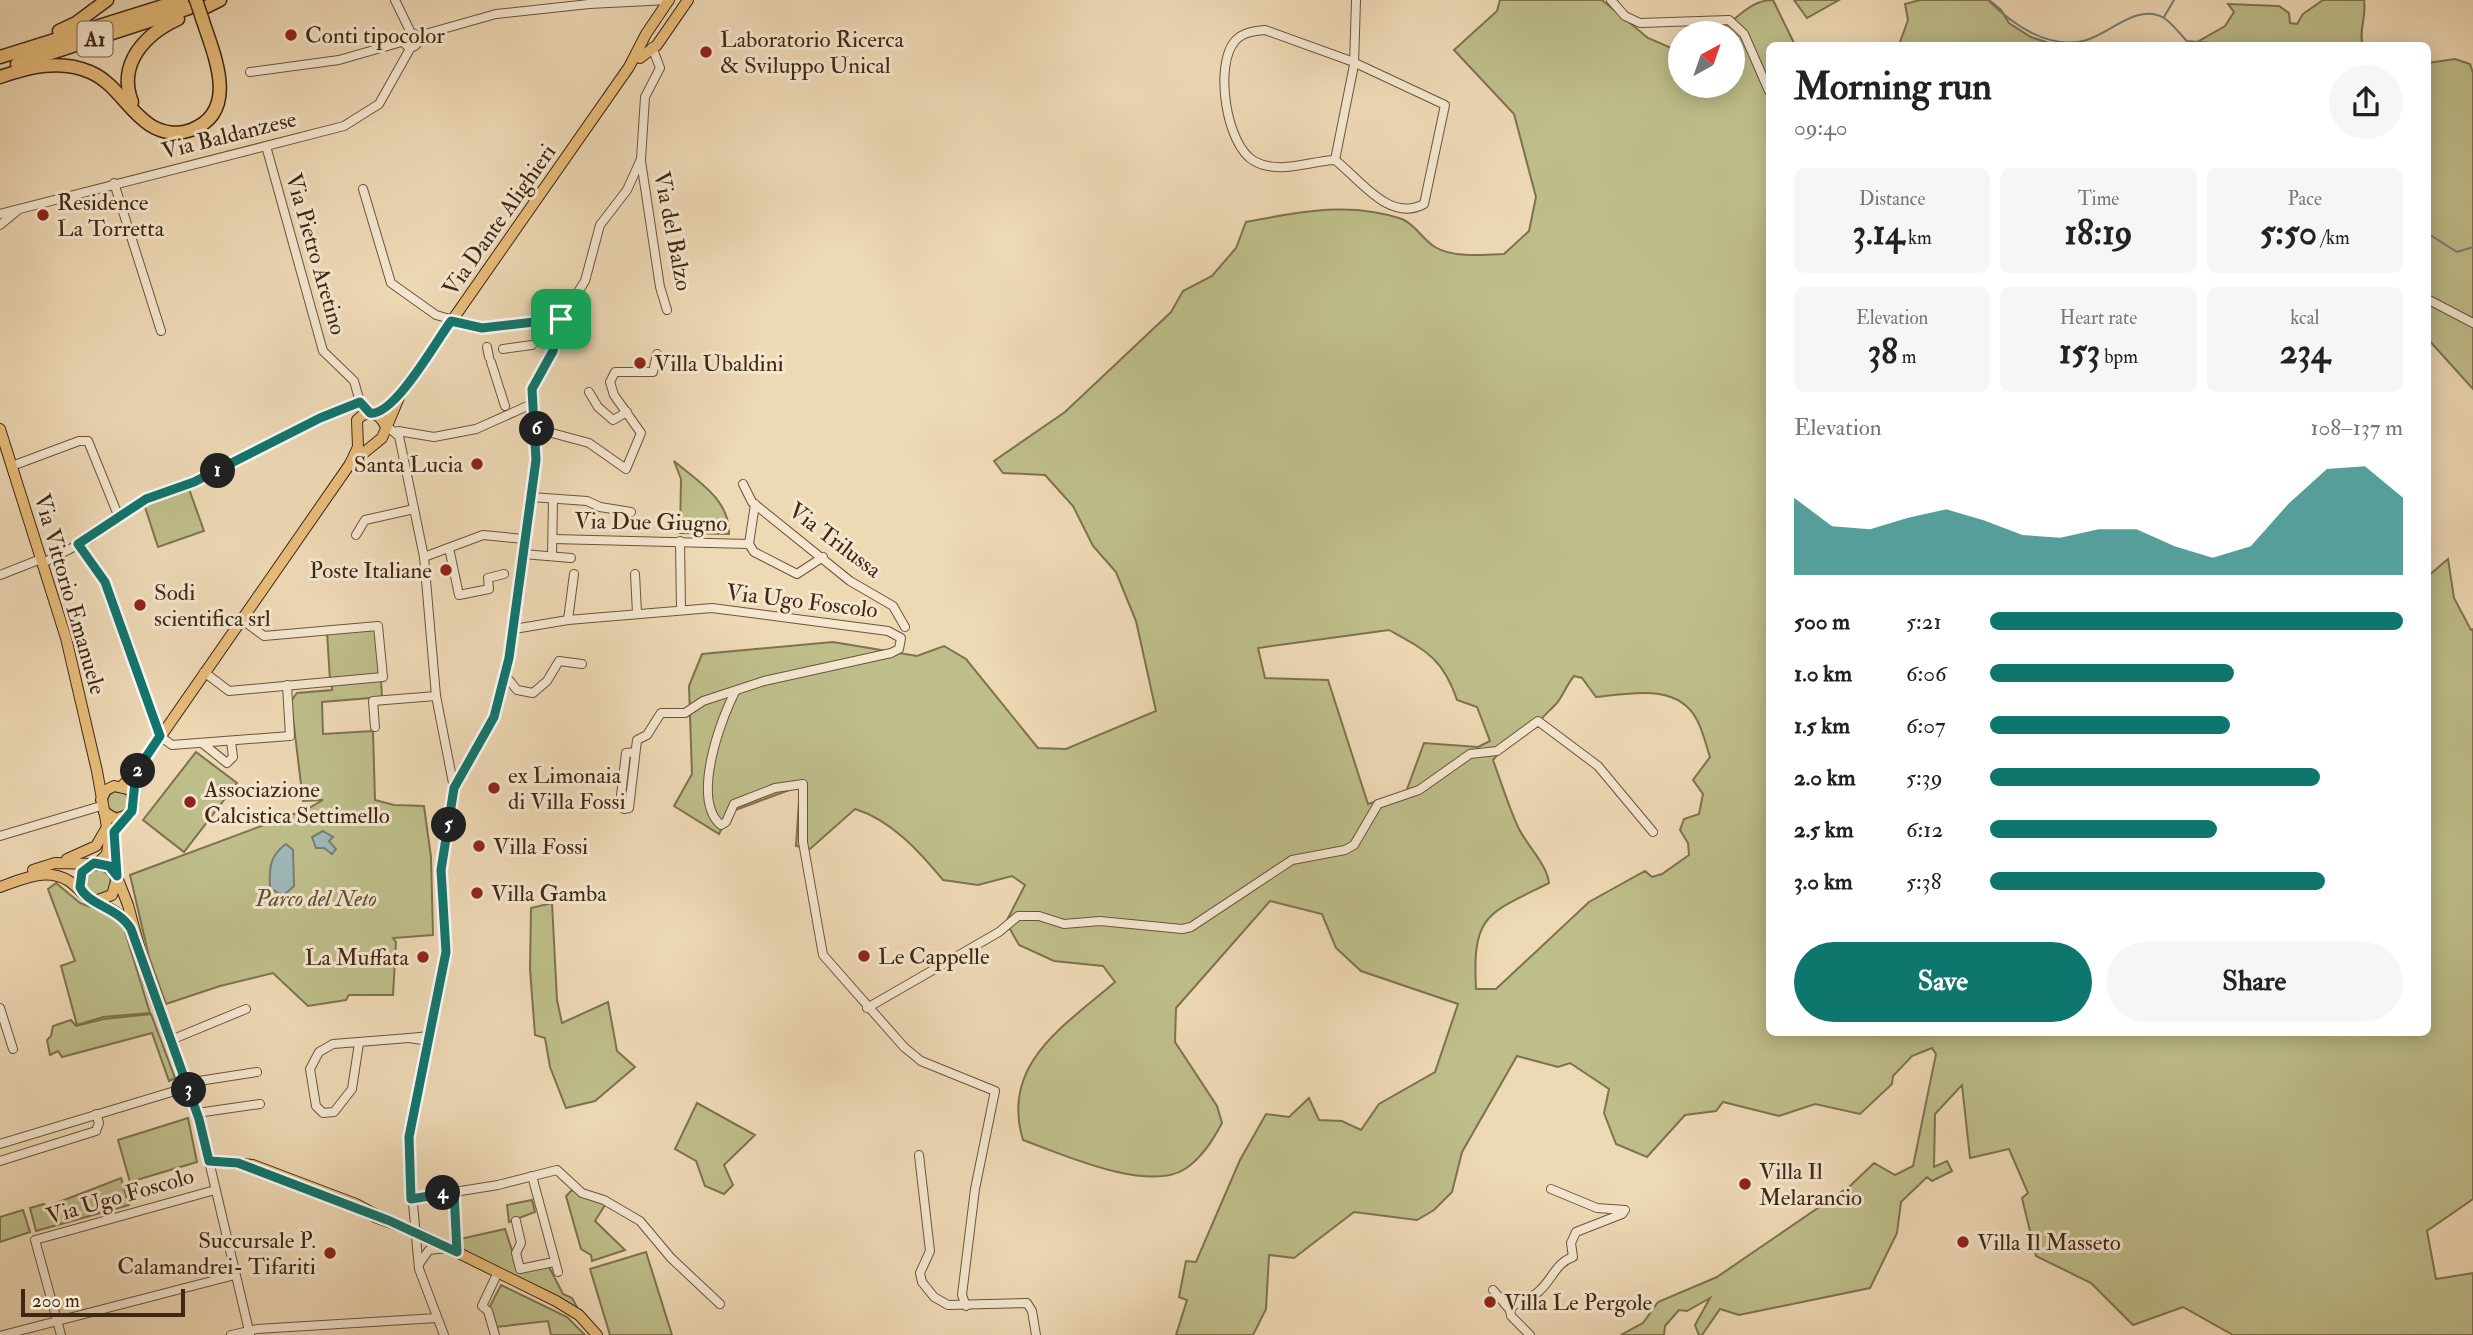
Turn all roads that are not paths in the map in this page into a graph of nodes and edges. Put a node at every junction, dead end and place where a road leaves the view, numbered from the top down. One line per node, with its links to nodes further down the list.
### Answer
1 (107, 0): 14 (highway)
2 (220, 0): 9 (highway)
3 (395, 0): 11 (street)
4 (669, 0): 7 (street); 10 (main road, Via Dante Alighieri)
5 (1356, 0): 18 (street)
6 (1611, 0): 22 (street)
7 (652, 2): 10 (street); 11 (street)
8 (688, 3): 15 (main road, Via Dante Alighieri)
9 (198, 7): 14 (highway, A1); 19 (highway, A1); 23 (highway); 23 (highway)
10 (660, 13): 12 (main road, Via Dante Alighieri)
11 (414, 35): 13 (street, Via Baldanzese)
12 (645, 37): 15 (main road); 17 (main road, Via Dante Alighieri)
13 (408, 44): 20 (street); 24 (street, Via Baldanzese)
14 (17, 51): 16 (highway, A1)
15 (654, 51): 17 (main road, Via Dante Alighieri); 25 (street)
16 (0, 57)
17 (633, 64): 35 (main road, Via Dante Alighieri)
18 (1354, 65): 26 (street); 26 (street); 26 (street)
19 (0, 70)
20 (250, 72)
21 (0, 77): 23 (highway)
22 (1766, 84)
23 (137, 112)
24 (266, 146): 27 (street, Via Baldanzese); 44 (street, Via Pietro Aretino)
25 (641, 159): 33 (street, Via del Balzo); 34 (street)
26 (1335, 160)
27 (114, 183): 29 (street, Via Baldanzese); 37 (street)
28 (363, 189): 35 (street)
29 (19, 209): 30 (street, Via Baldanzese); 31 (street, Via Baldanzese)
30 (0, 214)
31 (0, 225)
32 (2431, 301): 36 (street)
33 (667, 310)
34 (561, 319): 35 (street); 45 (street)
35 (451, 321): 43 (main road, Via Dante Alighieri)
36 (2473, 323)
37 (161, 331)
38 (532, 345): 40 (street)
39 (487, 347): 47 (street)
40 (501, 348)
41 (657, 354): 48 (street)
42 (589, 392): 48 (street)
43 (400, 395): 46 (main road, Via Dante Alighieri); 49 (main road, Via Dante Alighieri)
44 (360, 402): 49 (street, Via Pietro Aretino); 65 (street)
45 (532, 404): 47 (street); 52 (street)
46 (394, 407): 50 (main road, Via Dante Alighieri); 53 (street)
47 (507, 409): 53 (street)
48 (627, 412): 52 (street)
49 (373, 413): 50 (main road); 54 (main road, Via Dante Alighieri)
50 (385, 425): 53 (street); 55 (main road, Via Dante Alighieri)
51 (0, 429): 58 (main road, Via Vittorio Emanuele)
52 (537, 429): 60 (street)
53 (398, 433): 56 (street)
54 (357, 435): 55 (main road); 57 (main road, Via Dante Alighieri)
55 (378, 440): 56 (street); 57 (main road, Via Dante Alighieri)
56 (402, 453): 63 (street)
57 (350, 464): 85 (main road, Via Dante Alighieri)
58 (12, 466): 65 (street); 78 (main road, Via Vittorio Emanuele)
59 (743, 484): 62 (street, Via Trilussa)
60 (531, 497): 61 (street); 67 (street)
61 (553, 499): 64 (street); 68 (street)
62 (755, 504): 71 (street, Via Due Giugno); 76 (street, Via Trilussa)
63 (414, 509): 66 (street); 75 (street)
64 (631, 512)
65 (118, 515): 70 (street)
66 (356, 535)
67 (524, 539): 72 (street); 73 (street)
68 (552, 539): 69 (street, Via Due Giugno); 74 (street)
69 (680, 541): 71 (street, Via Due Giugno); 83 (street)
70 (78, 544): 78 (street); 96 (street)
71 (749, 544): 76 (street, Via Due Giugno)
72 (449, 548): 75 (street); 80 (street)
73 (523, 554): 74 (street); 88 (street)
74 (552, 556): 77 (street)
75 (424, 557): 94 (street)
76 (823, 557): 87 (street, Via Trilussa)
77 (571, 558)
78 (42, 561): 82 (street); 100 (main road, Via Vittorio Emanuele)
79 (635, 573): 84 (street)
80 (504, 574)
81 (574, 574): 86 (street)
82 (0, 575)
83 (681, 610): 84 (street, Via Ugo Foscolo); 93 (street, Via Ugo Foscolo)
84 (637, 613): 86 (street, Via Ugo Foscolo)
85 (241, 619): 90 (main road, Via Dante Alighieri); 92 (street)
86 (568, 620): 88 (street, Via Ugo Foscolo)
87 (905, 627)
88 (514, 629): 91 (street)
89 (582, 664): 91 (street)
90 (204, 672): 92 (street); 96 (main road, Via Dante Alighieri)
91 (505, 675): 103 (street)
92 (287, 685): 97 (street)
93 (735, 692): 99 (street); 118 (street)
94 (436, 696): 95 (street); 103 (street)
95 (375, 727)
96 (160, 736): 98 (street); 101 (main road, Via Dante Alighieri)
97 (231, 741): 98 (street); 98 (street)
98 (202, 743)
99 (635, 752): 99 (street)
100 (97, 771): 102 (main road); 105 (main road, Via Vittorio Emanuele)
101 (136, 772): 102 (main road, Via Dante Alighieri); 104 (main road, Via Dante Alighieri)
102 (118, 786): 104 (main road); 105 (main road)
103 (454, 788): 121 (street)
104 (133, 795): 106 (main road)
105 (102, 806): 106 (main road); 107 (main road, Via Vittorio Emanuele); 109 (street)
106 (130, 814): 112 (main road)
107 (107, 826): 110 (main road); 111 (main road)
108 (1653, 832): 118 (street)
109 (0, 836)
110 (55, 863): 111 (main road); 113 (main road)
111 (96, 863): 112 (main road); 115 (main road)
112 (117, 876): 116 (main road); 117 (main road)
113 (0, 881)
114 (0, 887): 115 (main road)
115 (81, 890): 116 (main road)
116 (95, 901): 117 (main road)
117 (136, 941): 122 (main road)
118 (867, 1008): 149 (street)
119 (0, 1009): 124 (street)
120 (246, 1009): 122 (street)
121 (429, 1039): 123 (street); 138 (street)
122 (170, 1040): 126 (main road)
123 (359, 1043): 123 (street)
124 (13, 1049)
125 (257, 1072): 126 (street)
126 (187, 1085): 128 (main road); 129 (street)
127 (260, 1104): 128 (street)
128 (197, 1113): 133 (main road)
129 (96, 1115): 130 (street); 132 (street)
130 (0, 1144)
131 (919, 1155): 149 (street)
132 (0, 1161)
133 (209, 1161): 136 (street); 140 (main road)
134 (532, 1176): 137 (street); 142 (street); 148 (street)
135 (1551, 1189): 150 (street)
136 (215, 1190): 146 (street); 152 (street, Via Ugo Foscolo)
137 (454, 1192): 138 (street); 141 (street)
138 (411, 1199): 140 (street)
139 (516, 1221): 142 (street)
140 (414, 1231): 141 (main road); 143 (street)
141 (453, 1250): 143 (street); 144 (main road)
142 (555, 1262): 145 (street)
143 (418, 1267): 151 (street)
144 (498, 1272): 158 (street); 159 (main road)
145 (558, 1272)
146 (235, 1275): 152 (street); 153 (street)
147 (1493, 1290): 150 (street)
148 (720, 1304)
149 (966, 1306): 160 (street)
150 (1510, 1310): 161 (street)
151 (437, 1318): 153 (street); 157 (street)
152 (57, 1321): 154 (street); 155 (street)
153 (249, 1333): 156 (street)
154 (3, 1335)
155 (61, 1335)
156 (231, 1335)
157 (444, 1335)
158 (495, 1335)
159 (597, 1335)
160 (1036, 1335)
161 (1530, 1335)

